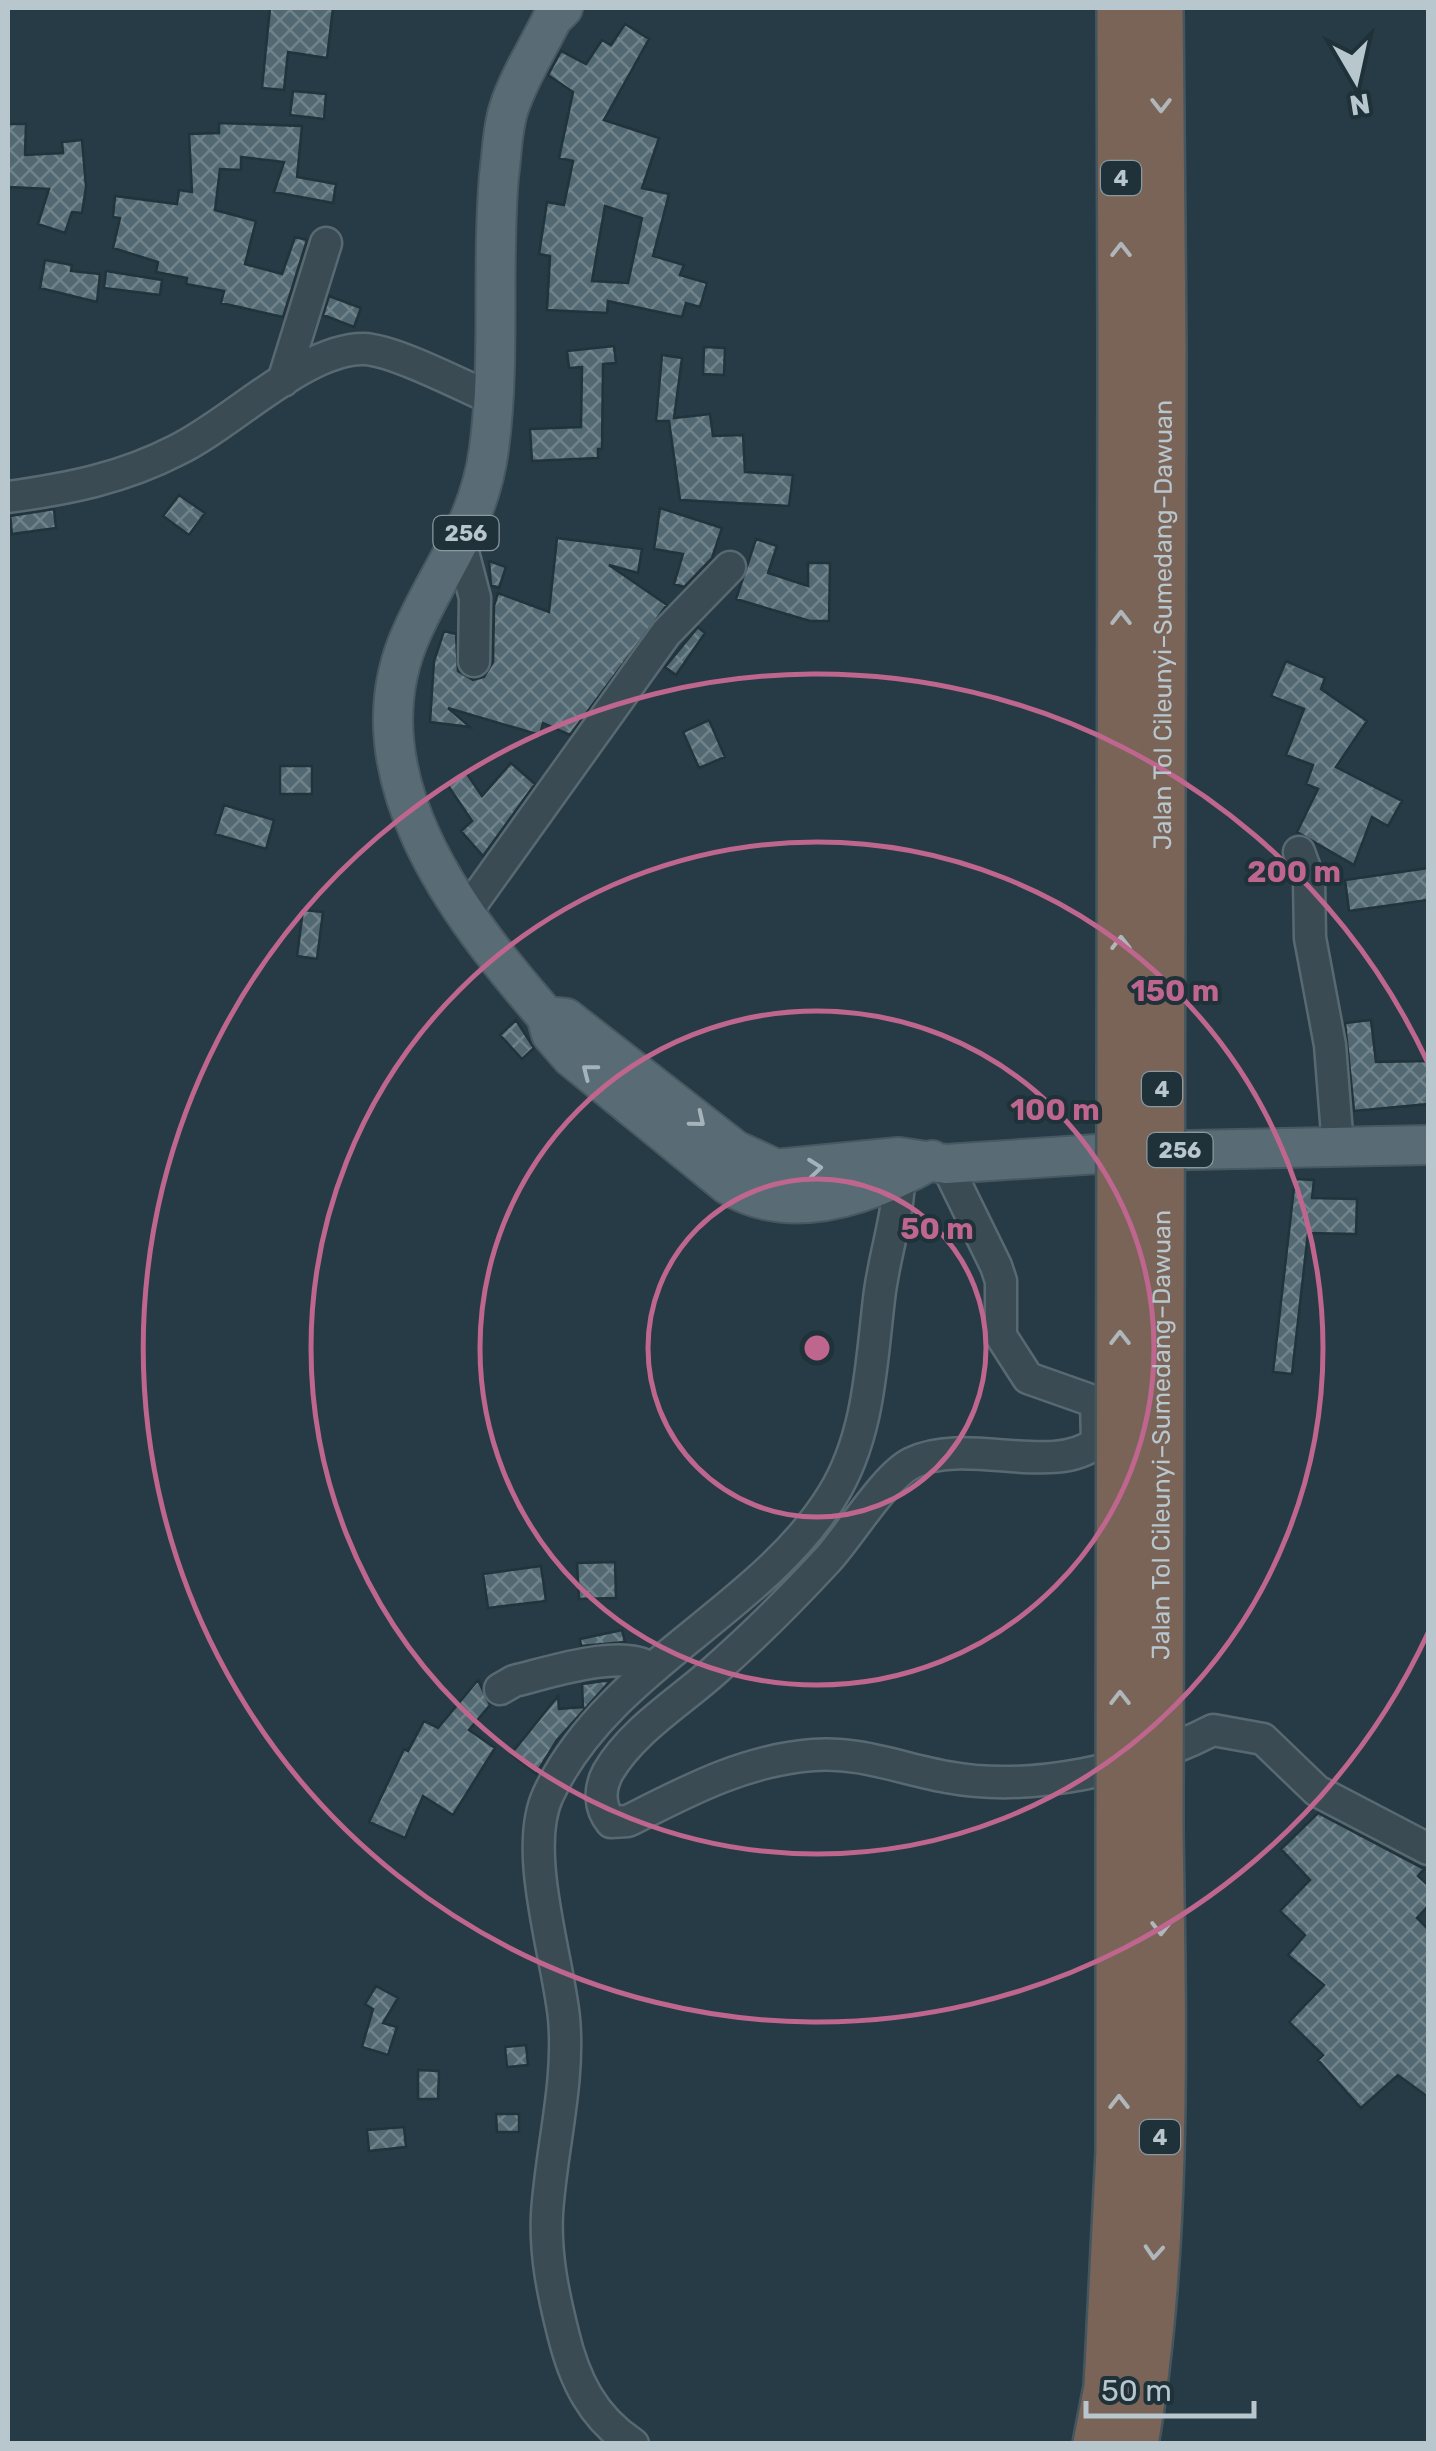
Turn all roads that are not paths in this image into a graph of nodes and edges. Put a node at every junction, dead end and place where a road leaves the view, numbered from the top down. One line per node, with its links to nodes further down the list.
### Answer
1 (563, 8): 7 (main road, 256)
2 (1120, 8): 5 (highway, Jalan Tol Cileunyi–Sumedang–Dawuan / 4, one-way to 2)
3 (1160, 8): 5 (highway, Jalan Tol Cileunyi–Sumedang–Dawuan / 4, one-way to 5)
4 (326, 243): 6 (street)
5 (1142, 348): 21 (highway, Jalan Tol Cileunyi–Sumedang–Dawuan / 4, bridge)
6 (282, 381): 7 (street); 8 (street)
7 (493, 399): 9 (main road, 256)
8 (8, 497)
9 (462, 544): 11 (street); 13 (main road, 256)
10 (730, 567): 13 (street)
11 (474, 661)
12 (1299, 852): 15 (street)
13 (464, 915): 16 (main road, 256)
14 (1428, 1145): 15 (main road, 256)
15 (1338, 1147): 17 (main road, 256)
16 (723, 1160): 17 (main road, 256, one-way to 17); 17 (main road, 256)
17 (919, 1165): 18 (street); 20 (street)
18 (650, 1668): 19 (street); 22 (street)
19 (500, 1690)
20 (1428, 1849)
21 (1140, 2151): 23 (highway, Jalan Tol Cileunyi–Sumedang–Dawuan / 4); 24 (highway, Jalan Tol Cileunyi–Sumedang–Dawuan / 4, one-way to 24)
22 (633, 2444)
23 (1096, 2444)
24 (1135, 2444)

